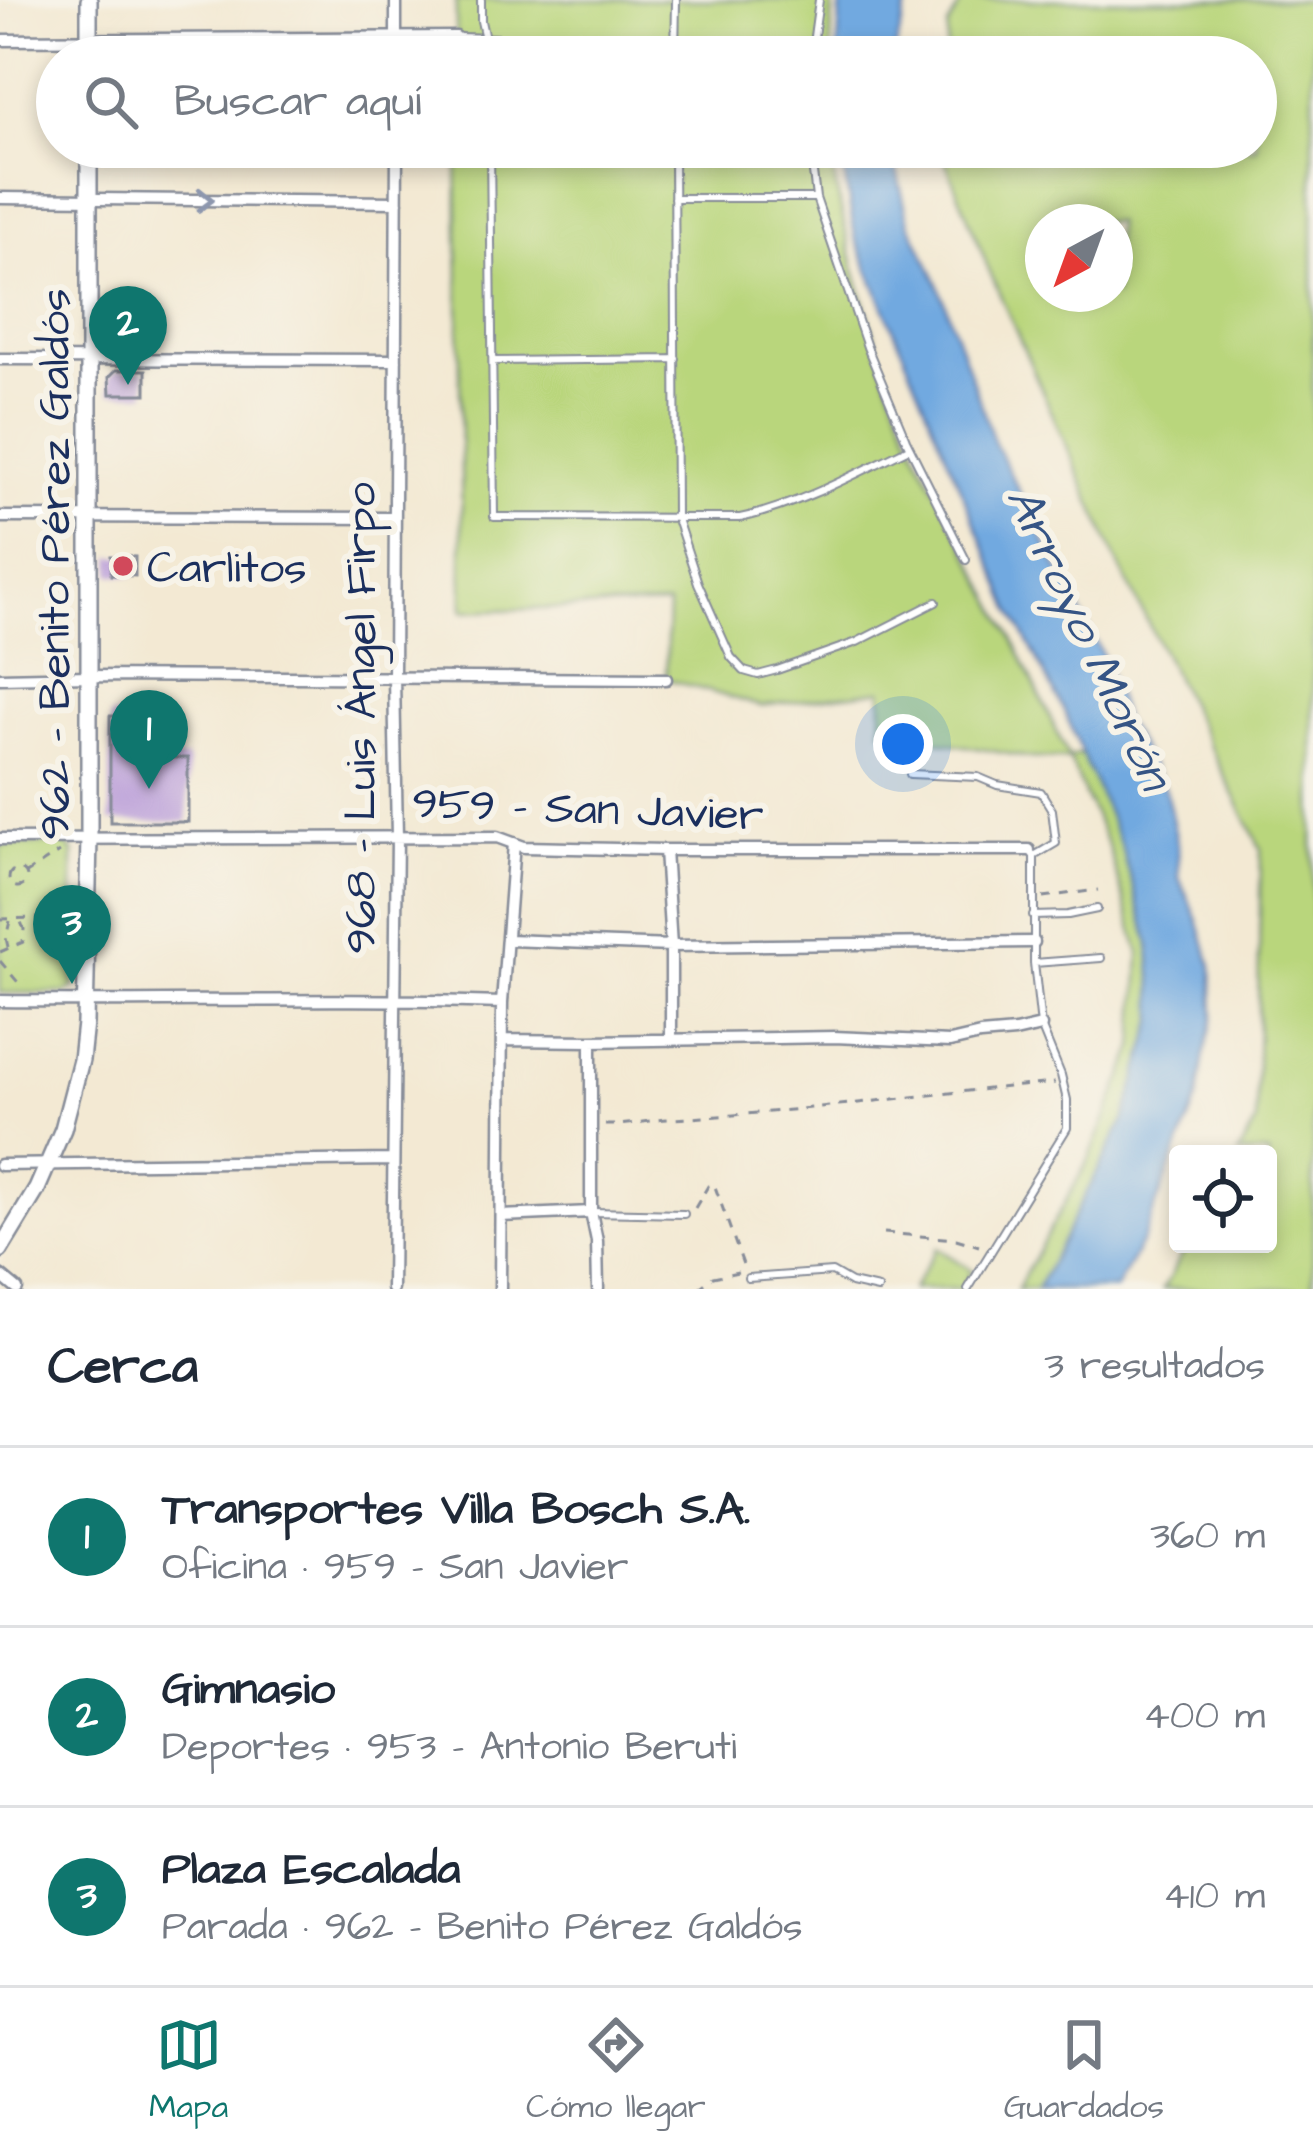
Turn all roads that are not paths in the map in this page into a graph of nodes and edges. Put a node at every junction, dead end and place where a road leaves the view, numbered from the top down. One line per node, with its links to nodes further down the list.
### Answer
1 (89, 0): 6 (main road)
2 (396, 0): 7 (street)
3 (481, 0): 8 (lane)
4 (676, 0): 9 (lane)
5 (819, 0): 10 (lane)
6 (89, 36)
7 (396, 36)
8 (485, 36)
9 (675, 36)
10 (814, 36)
11 (0, 40): 12 (street)
12 (36, 43)
13 (88, 168): 19 (main road, 962 - Benito Pérez Galdós)
14 (397, 168): 22 (street, 968 - Luis Ángel Firpo)
15 (490, 168): 27 (lane)
16 (674, 168): 20 (lane)
17 (812, 168): 21 (lane)
18 (0, 198): 19 (street)
19 (88, 198): 22 (street, one-way to 22); 24 (main road, 962 - Benito Pérez Galdós)
20 (674, 198): 21 (lane); 26 (lane)
21 (816, 198): 28 (lane)
22 (397, 202): 25 (street, 968 - Luis Ángel Firpo)
23 (0, 359): 24 (street)
24 (88, 359): 25 (street); 29 (main road, 962 - Benito Pérez Galdós)
25 (396, 359): 32 (street, 968 - Luis Ángel Firpo)
26 (676, 359): 27 (lane); 30 (lane)
27 (493, 361): 30 (lane)
28 (909, 448): 30 (lane); 33 (lane)
29 (87, 516): 31 (street); 32 (street); 35 (main road, 962 - Benito Pérez Galdós)
30 (676, 516): 34 (lane)
31 (0, 517)
32 (394, 518): 36 (street, 968 - Luis Ángel Firpo)
33 (966, 560)
34 (936, 602)
35 (88, 676): 36 (street); 37 (street); 41 (main road, 962 - Benito Pérez Galdós)
36 (394, 676): 38 (street); 40 (street, 968 - Luis Ángel Firpo)
37 (0, 678)
38 (667, 679)
39 (910, 774): 45 (lane)
40 (397, 837): 41 (street, 959 - San Javier); 43 (street, 959 - San Javier); 53 (street, 968 - Luis Ángel Firpo)
41 (85, 838): 42 (street, 959 - San Javier); 55 (main road, 962 - Benito Pérez Galdós)
42 (0, 839)
43 (514, 843): 44 (street, 959 - San Javier); 48 (street)
44 (665, 850): 45 (street, 959 - San Javier); 50 (street)
45 (1031, 853): 47 (lane)
46 (1097, 909): 47 (lane)
47 (1033, 916): 49 (lane)
48 (508, 940): 50 (street); 56 (street)
49 (1034, 942): 50 (street); 52 (lane)
50 (671, 946): 59 (street)
51 (1101, 958): 52 (lane)
52 (1034, 963): 57 (lane)
53 (396, 999): 55 (street); 56 (street); 61 (street, 968 - Luis Ángel Firpo)
54 (0, 1001): 55 (street)
55 (86, 1003): 63 (main road, 962 - Benito Pérez Galdós)
56 (502, 1003): 58 (street)
57 (1041, 1026): 59 (street); 75 (lane)
58 (502, 1040): 60 (street); 66 (street)
59 (671, 1040): 60 (street)
60 (591, 1041): 64 (street)
61 (392, 1160): 63 (street); 71 (street, 968 - Luis Ángel Firpo)
62 (0, 1165): 63 (street)
63 (49, 1165): 67 (main road, 962 - Benito Pérez Galdós)
64 (591, 1212): 65 (lane); 66 (street); 73 (street)
65 (684, 1214)
66 (501, 1216): 72 (street)
67 (0, 1250)
68 (0, 1275): 70 (street)
69 (747, 1275): 74 (lane)
70 (17, 1289)
71 (392, 1289)
72 (500, 1289)
73 (598, 1289)
74 (878, 1289)
75 (968, 1289)

